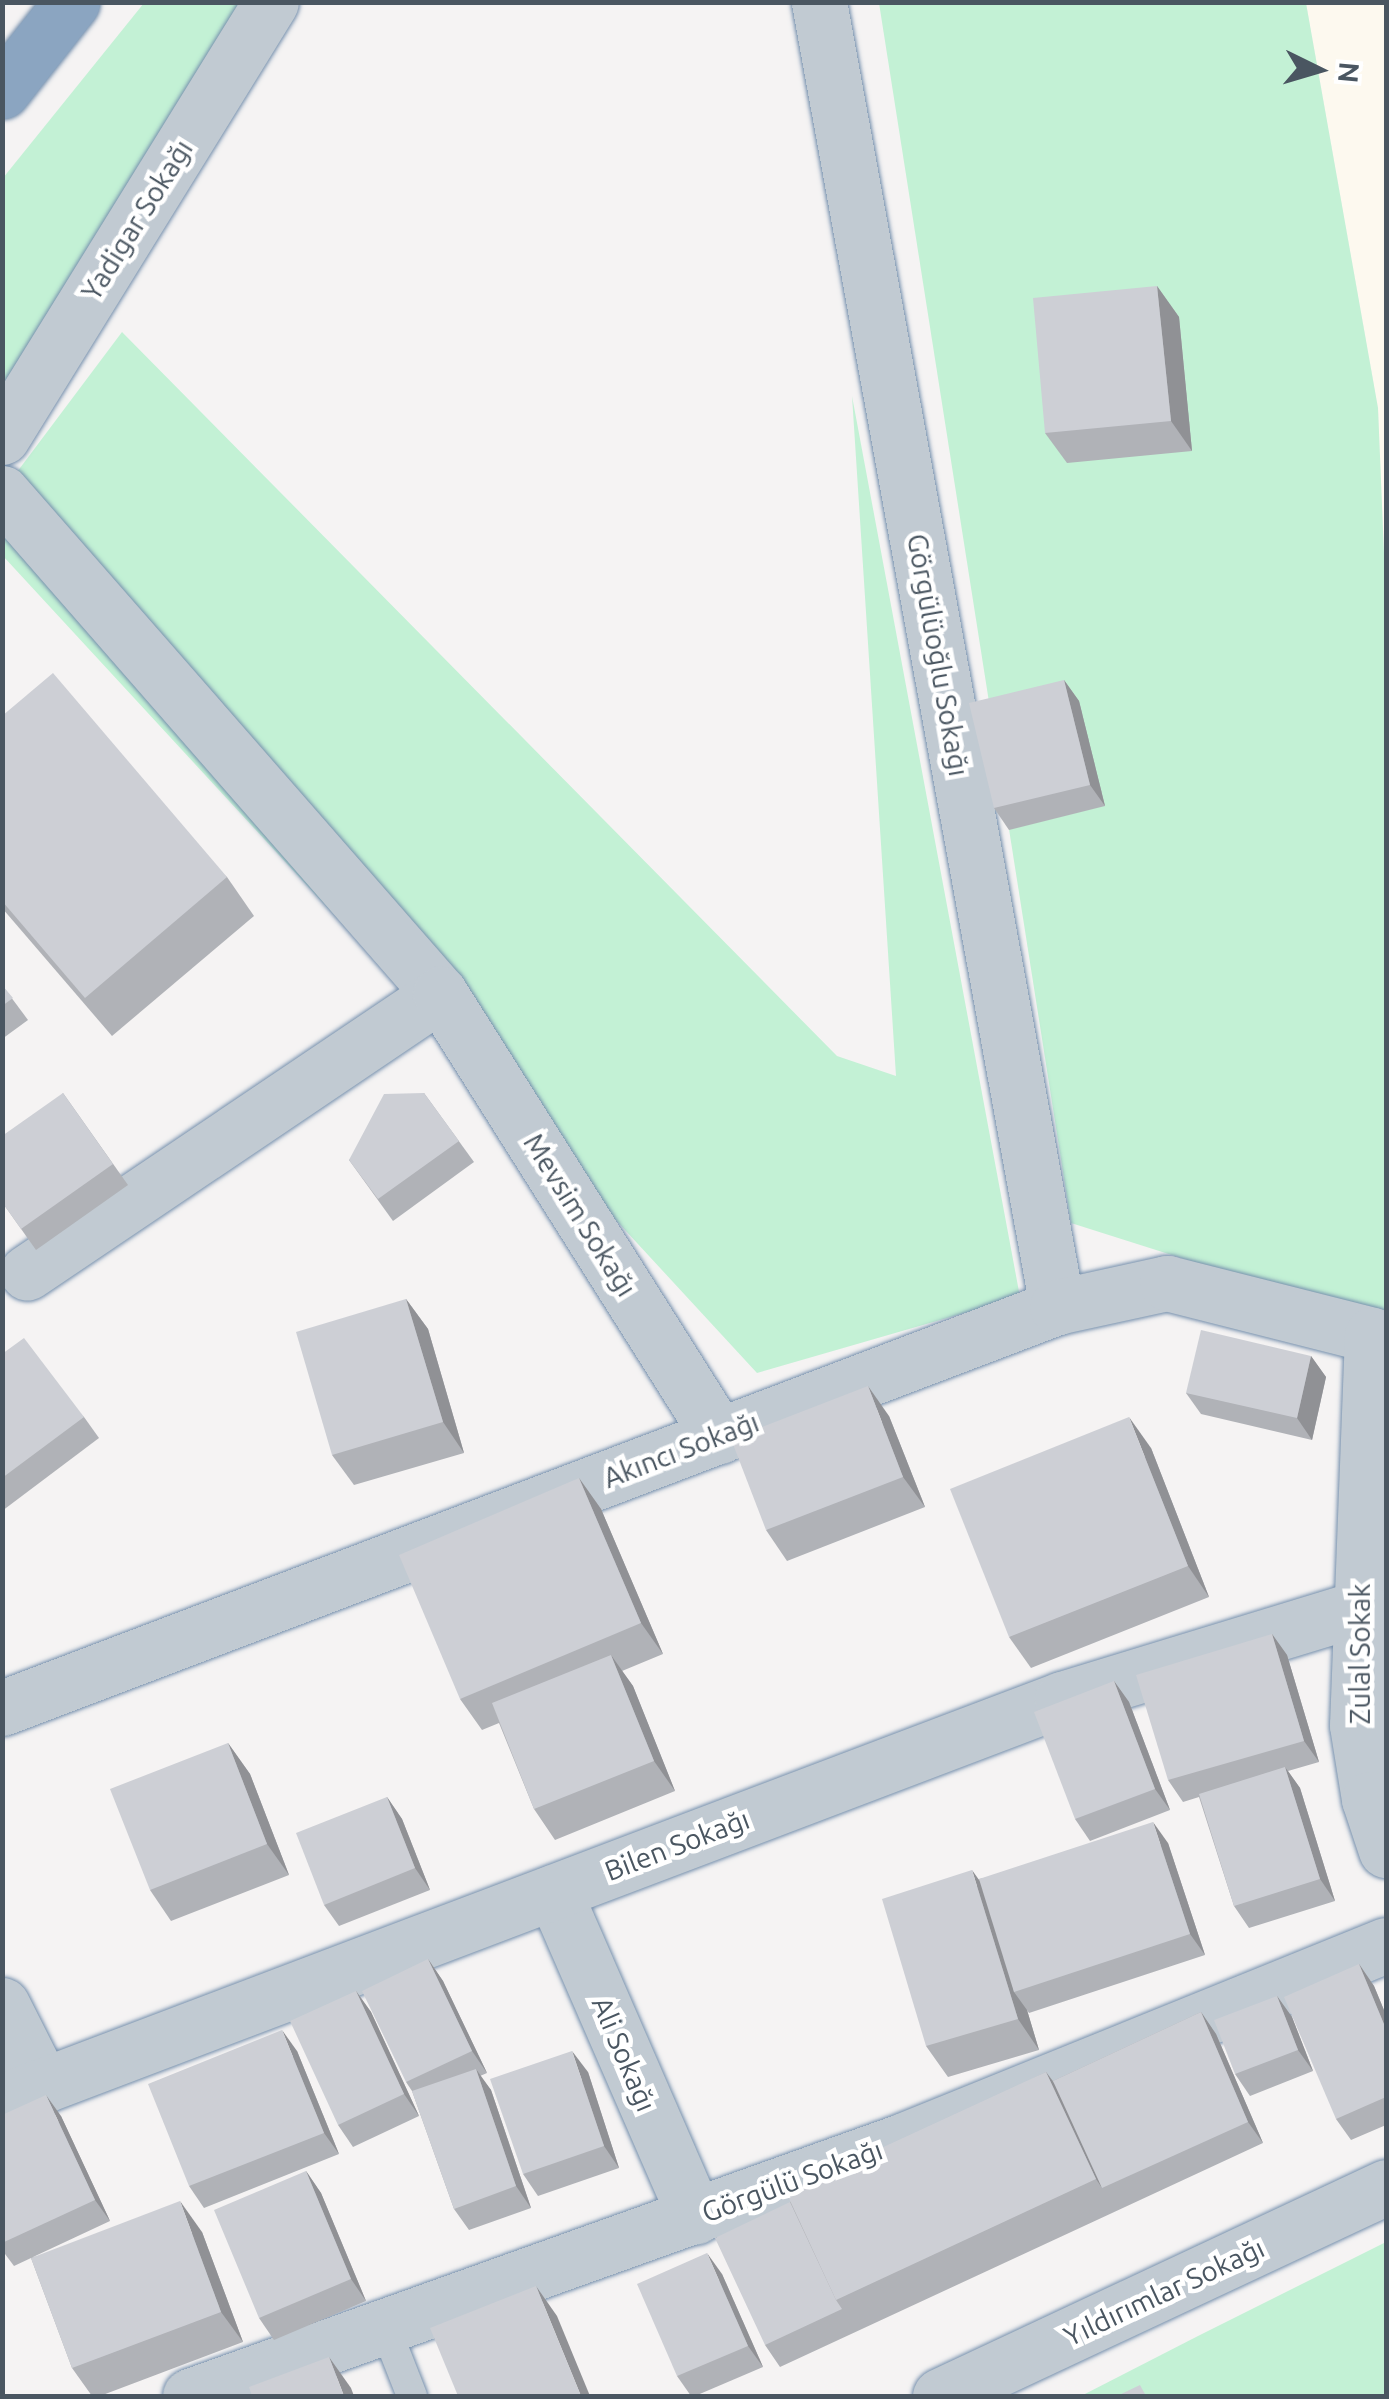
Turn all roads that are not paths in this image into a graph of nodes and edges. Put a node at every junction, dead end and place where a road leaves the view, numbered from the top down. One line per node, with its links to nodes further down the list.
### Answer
1 (72, 2): 4 (highway)
2 (271, 2): 5 (street, Yadigar Sokağı)
3 (819, 2): 9 (street, Görgülüoğlu Sokağı)
4 (2, 91)
5 (2, 437)
6 (2, 493): 7 (street, Mevsim Sokağı)
7 (440, 994): 8 (street); 11 (street, Mevsim Sokağı)
8 (11, 1269)
9 (1057, 1308): 10 (street, Akıncı Sokağı); 11 (street, Akıncı Sokağı)
10 (1372, 1335): 12 (street, Zulal Sokak)
11 (719, 1436): 13 (street, Akıncı Sokağı)
12 (1359, 1608): 14 (street, Zulal Sokak); 15 (street, Bilen Sokağı)
13 (2, 1708)
14 (1386, 1850)
15 (554, 1892): 18 (street, Bilen Sokağı); 20 (street, Ali Sokağı)
16 (1386, 1945): 20 (street, Görgülü Sokağı)
17 (2, 2005): 18 (street)
18 (23, 2094)
19 (1386, 2188): 24 (street, Yıldırımlar Sokağı)
20 (695, 2217): 21 (street, Görgülü Sokağı)
21 (385, 2327): 22 (street, Görgülü Sokağı); 23 (lane)
22 (190, 2396)
23 (412, 2396)
24 (940, 2396)

